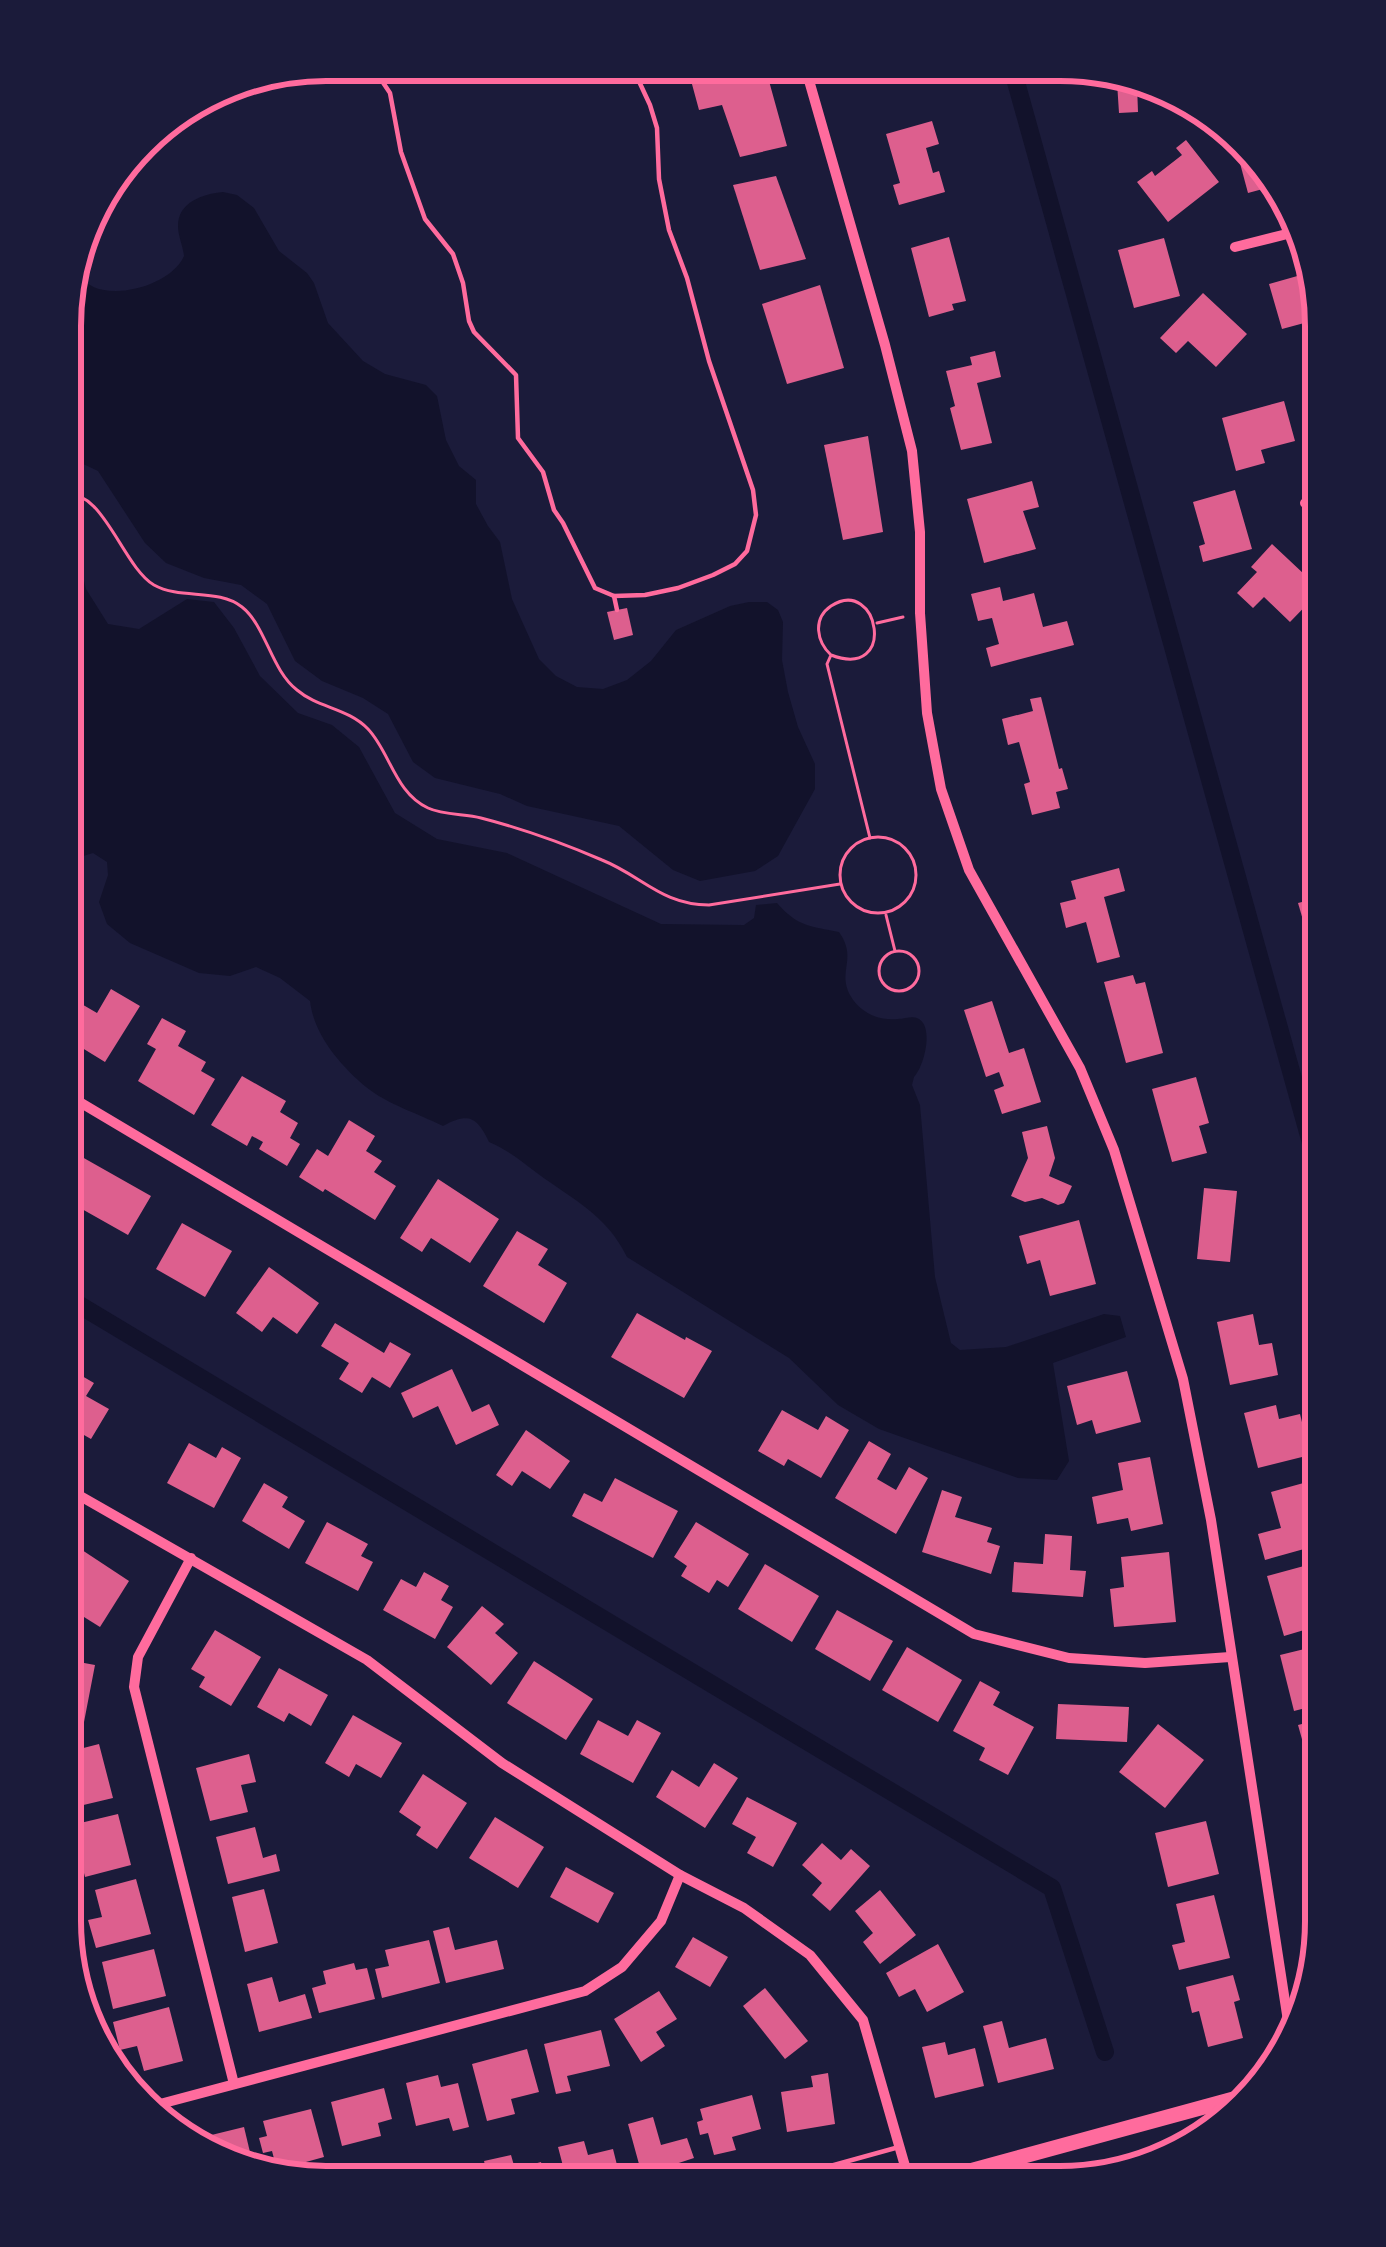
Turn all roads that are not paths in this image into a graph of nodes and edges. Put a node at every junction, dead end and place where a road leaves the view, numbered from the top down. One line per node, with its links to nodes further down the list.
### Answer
1 (381, 81): 6 (lane)
2 (639, 81): 6 (lane)
3 (809, 81): 11 (street)
4 (1287, 234): 5 (street)
5 (1235, 247)
6 (614, 596): 7 (lane)
7 (617, 610)
8 (81, 1103): 11 (street)
9 (81, 1496): 10 (street)
10 (190, 1558): 12 (street); 14 (street)
11 (1230, 1658): 13 (street)
12 (680, 1875): 14 (street); 17 (street)
13 (1287, 2013)
14 (235, 2084): 16 (street)
15 (1226, 2101): 20 (main road)
16 (163, 2103)
17 (899, 2147): 18 (lane); 19 (street)
18 (830, 2166)
19 (905, 2166)
20 (991, 2166)

